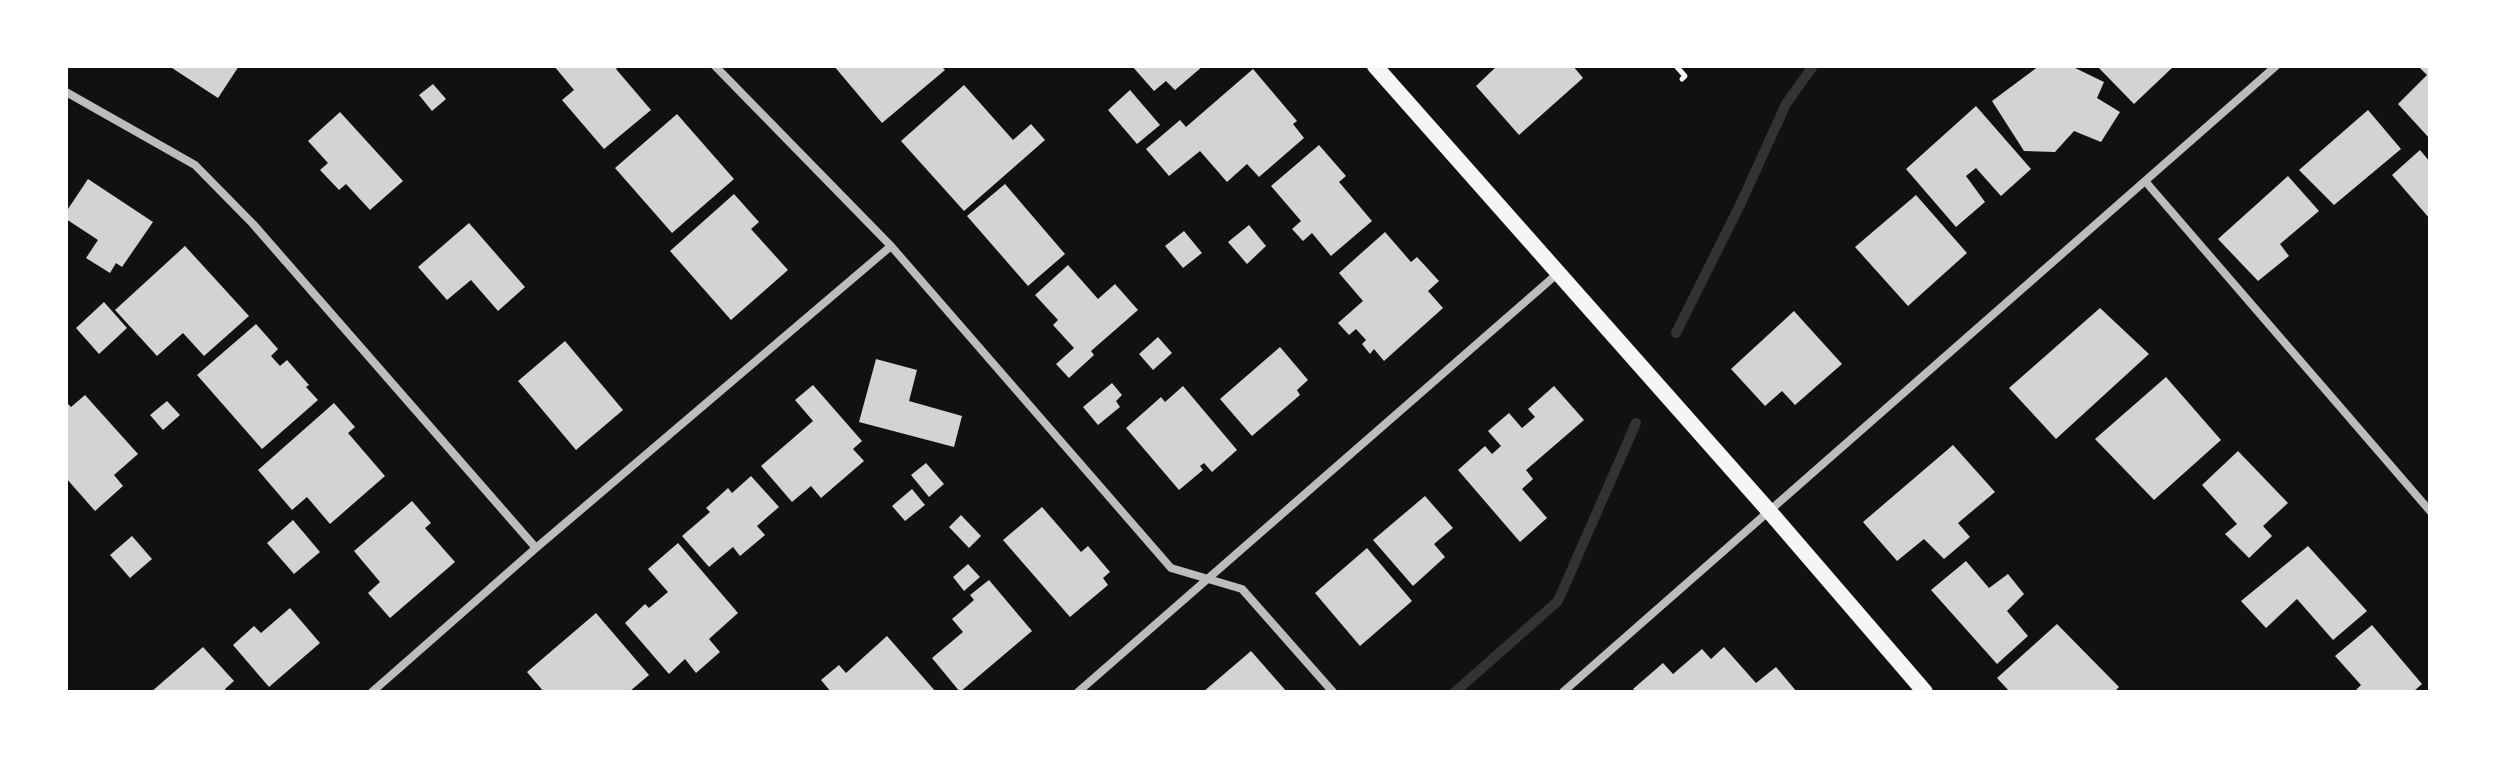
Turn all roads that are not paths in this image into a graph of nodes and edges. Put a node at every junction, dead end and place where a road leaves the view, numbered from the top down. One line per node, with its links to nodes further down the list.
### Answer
1 (715, 66): 6 (street)
2 (1375, 66): 7 (main road)
3 (2276, 66): 5 (street)
4 (66, 92): 10 (street)
5 (2145, 181): 8 (street); 9 (street)
6 (891, 246): 10 (street); 11 (street)
7 (1557, 274): 8 (main road); 11 (street)
8 (1769, 511): 15 (street); 16 (main road)
9 (2430, 511)
10 (536, 548): 12 (street)
11 (1204, 580): 13 (street); 14 (street)
12 (372, 692)
13 (1078, 692)
14 (1333, 692)
15 (1563, 692)
16 (1925, 692)

